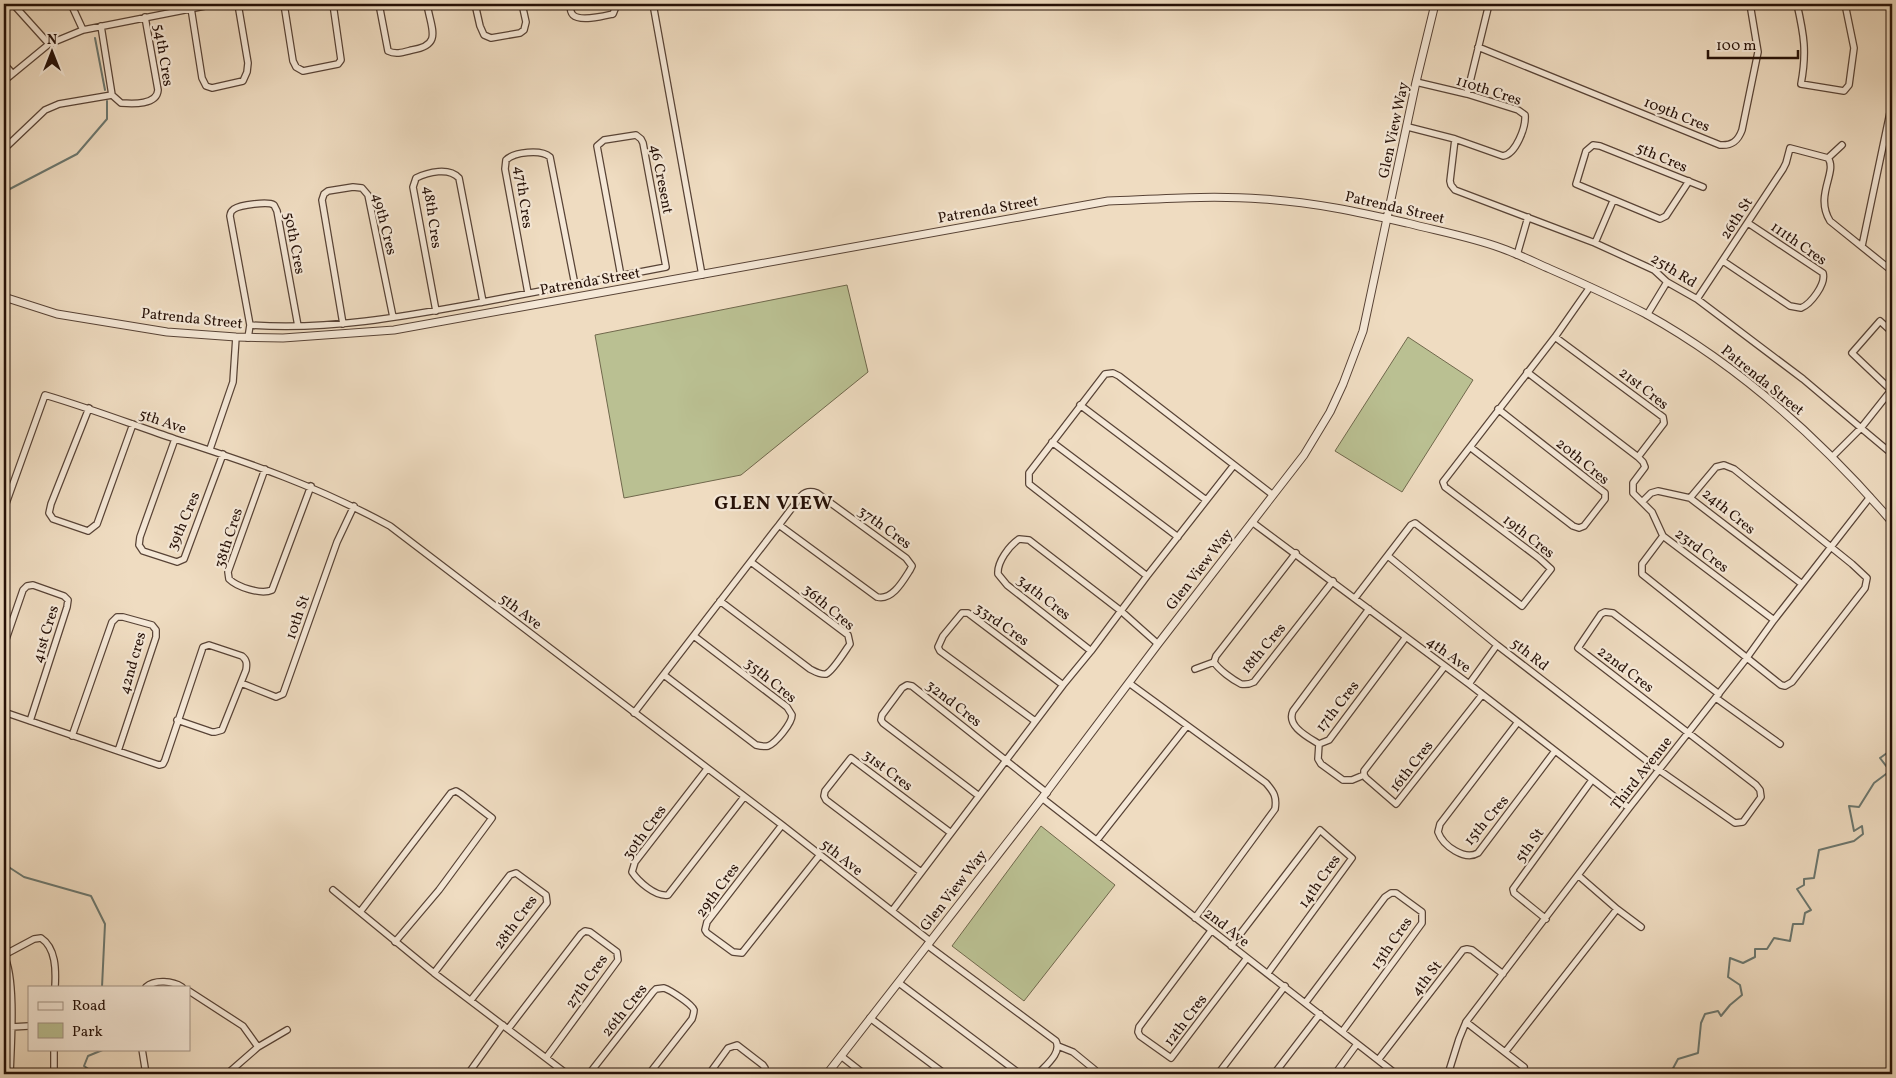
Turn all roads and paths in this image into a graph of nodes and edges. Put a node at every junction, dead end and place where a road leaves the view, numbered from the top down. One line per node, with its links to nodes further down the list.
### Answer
1 (13, 4): 23 (street)
2 (71, 4): 22 (street)
3 (215, 4): 19 (street)
4 (238, 4): 19 (street)
5 (284, 4): 6 (street)
6 (332, 4)
7 (379, 4): 8 (street)
8 (427, 4)
9 (475, 4): 10 (street)
10 (522, 4)
11 (570, 4): 12 (street)
12 (617, 4)
13 (653, 4): 48 (street)
14 (1435, 4): 28 (street, Glen View Way)
15 (1489, 4): 24 (street)
16 (1750, 4): 24 (street, 109th Cres)
17 (1797, 4): 18 (street)
18 (1845, 4)
19 (191, 8): 20 (street)
20 (145, 17): 21 (street); 30 (street, 54th Cres)
21 (101, 26): 22 (street); 30 (street)
22 (83, 30): 23 (street)
23 (49, 44): 26 (street)
24 (1478, 47): 29 (street)
25 (4, 64): 26 (street)
26 (12, 73): 27 (street)
27 (4, 81)
28 (1416, 82): 29 (street, 110th Cres); 32 (street, Glen View Way)
29 (1467, 94): 33 (street, 110th Cres)
30 (112, 95): 35 (street)
31 (1892, 103): 44 (street)
32 (1408, 127): 33 (street, 110th Cres); 41 (street, Glen View Way)
33 (1455, 139): 40 (street, 25th Rd)
34 (1842, 145): 36 (street)
35 (4, 149)
36 (1828, 158): 42 (street, 26th St); 44 (street)
37 (1689, 181): 38 (street); 39 (street, 5th Cres); 39 (street, 5th Cres)
38 (1703, 187)
39 (1614, 201): 43 (street)
40 (1528, 217): 43 (street, 25th Rd); 45 (street)
41 (1388, 219): 45 (street, Patrenda Street); 48 (street, Patrenda Street); 85 (street, Glen View Way)
42 (1748, 223): 46 (street, 26th St); 46 (street, 111th Cres)
43 (1595, 243): 50 (street, 25th Rd)
44 (1862, 246): 47 (street)
45 (1517, 255): 52 (street, Patrenda Street)
46 (1723, 261): 55 (street, 26th St)
47 (1892, 271)
48 (702, 275): 66 (street, Patrenda Street)
49 (620, 276): 49 (street, 46 Cresent); 51 (street)
50 (1667, 282): 55 (street, 25th Rd); 58 (street)
51 (575, 284): 53 (street); 53 (street, 47th Cres)
52 (1590, 287): 58 (street, Patrenda Street); 65 (street)
53 (528, 293): 56 (street)
54 (4, 297): 64 (street, Patrenda Street)
55 (1696, 299): 73 (street, 25th Rd)
56 (483, 302): 57 (street); 57 (street, 48th Cres)
57 (436, 311): 59 (street)
58 (1647, 315): 81 (street, Patrenda Street)
59 (393, 317): 60 (street); 60 (street, 49th Cres)
60 (343, 324): 62 (street)
61 (250, 326): 62 (street); 62 (street, 50th Cres); 66 (street)
62 (298, 326)
63 (1892, 332): 68 (street)
64 (236, 337): 66 (street, Patrenda Street); 77 (street)
65 (1555, 337): 67 (street); 80 (street, 21st Cres)
66 (248, 338)
67 (1527, 372): 71 (street); 80 (street)
68 (1892, 390): 73 (street)
69 (1080, 406): 75 (street); 82 (street); 88 (street)
70 (89, 408): 72 (street, 5th Ave); 72 (street); 91 (street, 5th Ave)
71 (1498, 409): 76 (street); 76 (street, 20th Cres)
72 (133, 424): 74 (street, 5th Ave)
73 (1861, 428): 79 (street, 25th Rd); 81 (street)
74 (175, 439): 77 (street, 5th Ave); 78 (street, 39th Cres)
75 (1052, 442): 96 (street); 101 (street)
76 (1470, 447): 99 (street, 19th Cres)
77 (210, 449): 78 (street, 5th Ave)
78 (223, 454): 83 (street, 5th Ave)
79 (1892, 454)
80 (1638, 457): 89 (street)
81 (1832, 457): 86 (street, Patrenda Street)
82 (1234, 465): 85 (street); 88 (street)
83 (265, 469): 84 (street, 5th Ave); 84 (street, 38th Cres)
84 (310, 486): 90 (street, 5th Ave)
85 (1273, 495): 92 (street, Glen View Way)
86 (1870, 497): 93 (street, Patrenda Street); 97 (street, Third Avenue)
87 (1690, 498): 89 (street); 97 (street, 24th Cres); 103 (street, 24th Cres)
88 (1206, 500): 96 (street)
89 (1643, 502): 95 (street)
90 (354, 506): 120 (street, 10th St); 127 (street, 5th Ave)
91 (4, 509)
92 (1252, 522): 98 (street, 4th Ave); 111 (street, Glen View Way)
93 (1892, 522)
94 (779, 525): 94 (street, 37th Cres); 100 (street)
95 (1663, 536): 108 (street, 23rd Cres); 115 (street, 23rd Cres)
96 (1178, 537): 101 (street)
97 (1832, 548): 103 (street, Third Avenue); 115 (street, 24th Cres)
98 (1296, 554): 102 (street, 4th Ave); 116 (street, 18th Cres)
99 (1388, 556): 104 (street); 112 (street, 5th Rd)
100 (751, 562): 105 (street); 105 (street, 36th Cres)
101 (1147, 576): 107 (street)
102 (1332, 581): 104 (street, 4th Ave); 116 (street, 18th Cres)
103 (1802, 584): 108 (street, Third Avenue)
104 (1355, 598): 106 (street, 4th Ave)
105 (720, 601): 109 (street)
106 (1369, 609): 110 (street, 4th Ave); 135 (street, 17th Cres)
107 (1122, 611): 111 (street, 34th Cres); 114 (street); 114 (street, 34th Cres)
108 (1774, 620): 115 (street, Third Avenue)
109 (694, 636): 119 (street); 119 (street, 35th Cres)
110 (1406, 638): 117 (street, 4th Ave); 135 (street, 17th Cres)
111 (1158, 644): 121 (street, Glen View Way)
112 (1497, 645): 122 (street); 141 (street, 5th Rd)
113 (4, 646): 129 (street, 41st Cres)
114 (1091, 651): 123 (street)
115 (1746, 659): 125 (street, Third Avenue)
116 (1214, 662): 118 (street)
117 (1445, 666): 122 (street, 4th Ave); 142 (street)
118 (1195, 669)
119 (664, 674): 127 (street)
120 (241, 684): 128 (street); 128 (street)
121 (1129, 684): 132 (street); 145 (street, Glen View Way)
122 (1469, 684): 124 (street, 4th Ave)
123 (1063, 685): 130 (street); 130 (street, 33rd Cres)
124 (1482, 695): 131 (street, 4th Ave); 142 (street, 16th Cres)
125 (1718, 696): 133 (street, Third Avenue); 133 (street, 22nd Cres); 136 (street)
126 (4, 712): 129 (street)
127 (634, 713): 140 (street, 5th Ave)
128 (177, 720): 138 (street)
129 (30, 721): 134 (street)
130 (1035, 721): 139 (street)
131 (1518, 722): 137 (street, 4th Ave); 137 (street, 15th Cres)
132 (1187, 726): 150 (street); 158 (street)
133 (1689, 733): 141 (street, Third Avenue); 141 (street, 5th Rd)
134 (72, 736): 138 (street); 138 (street, 42nd cres)
135 (1320, 744): 142 (street)
136 (1780, 744)
137 (1555, 751): 143 (street, 4th Ave)
138 (118, 752)
139 (1007, 760): 144 (street); 144 (street, 32nd Cres); 145 (street, 32nd Cres)
140 (707, 769): 146 (street, 5th Ave); 146 (street, 30th Cres)
141 (1659, 770): 147 (street, Third Avenue)
142 (1364, 775)
143 (1592, 780): 147 (street, 4th Ave); 159 (street, 5th St)
144 (979, 796): 149 (street)
145 (1044, 796): 150 (street, 2nd Ave); 163 (street, Glen View Way)
146 (744, 798): 148 (street, 5th Ave)
147 (1629, 808): 153 (street, Third Avenue)
148 (782, 825): 151 (street, 5th Ave); 151 (street, 29th Cres)
149 (951, 833): 152 (street); 152 (street, 31st Cres)
150 (1097, 840): 158 (street, 2nd Ave)
151 (819, 856): 156 (street, 5th Ave)
152 (921, 872): 156 (street)
153 (1579, 876): 155 (street); 159 (street, Third Avenue)
154 (333, 890): 157 (street)
155 (1617, 909): 160 (street); 192 (street)
156 (892, 911): 163 (street, 5th Ave)
157 (360, 912): 162 (street); 162 (street)
158 (1195, 918): 161 (street, 2nd Ave)
159 (1546, 919): 169 (street, Third Avenue)
160 (1641, 927)
161 (1211, 930): 164 (street, 2nd Ave); 166 (street, 12th Cres)
162 (396, 942): 167 (street)
163 (928, 943): 170 (street, Glen View Way); 187 (street, 5th Ave)
164 (1231, 946): 166 (street, 2nd Ave); 168 (street, 14th Cres)
165 (4, 956): 171 (street); 183 (street)
166 (1247, 958): 168 (street, 2nd Ave)
167 (434, 973): 176 (street); 176 (street, 28th Cres)
168 (1268, 973): 174 (street, 2nd Ave)
169 (1503, 974): 180 (street, Third Avenue); 195 (street, 4th St)
170 (899, 983): 179 (street, Glen View Way); 210 (street)
171 (55, 986)
172 (147, 986): 173 (street)
173 (179, 986)
174 (1285, 986): 177 (street, 2nd Ave); 213 (street)
175 (190, 992): 189 (street)
176 (471, 1000): 181 (street)
177 (1306, 1002): 178 (street, 2nd Ave); 186 (street, 13th Cres)
178 (1320, 1014): 186 (street, 2nd Ave); 214 (street)
179 (870, 1018): 193 (street, Glen View Way); 209 (street)
180 (1466, 1022): 192 (street); 217 (street, Third Avenue)
181 (502, 1025): 184 (street); 201 (street)
182 (28, 1026): 183 (street)
183 (11, 1027): 197 (street)
184 (508, 1029): 194 (street); 194 (street, 27th Cres)
185 (286, 1030): 189 (street)
186 (1342, 1032): 188 (street, 2nd Ave)
187 (1057, 1043): 211 (street); 212 (street, 5th Ave)
188 (1357, 1044): 195 (street, 2nd Ave); 215 (street)
189 (258, 1047): 200 (street)
190 (54, 1050): 198 (street)
191 (142, 1050): 199 (street)
192 (1506, 1051): 196 (street)
193 (841, 1056): 207 (street, Glen View Way); 208 (street)
194 (546, 1058): 202 (street)
195 (1378, 1060): 216 (street, 2nd Ave)
196 (1524, 1067)
197 (10, 1074)
198 (54, 1074)
199 (146, 1074)
200 (227, 1074)
201 (468, 1074)
202 (567, 1074)
203 (589, 1074): 204 (street, 26th Cres)
204 (648, 1074)
205 (709, 1074): 206 (street)
206 (764, 1074)
207 (828, 1074)
208 (864, 1074)
209 (945, 1074)
210 (1020, 1074)
211 (1038, 1074)
212 (1096, 1074)
213 (1218, 1074)
214 (1274, 1074)
215 (1334, 1074)
216 (1395, 1074)
217 (1448, 1074)

